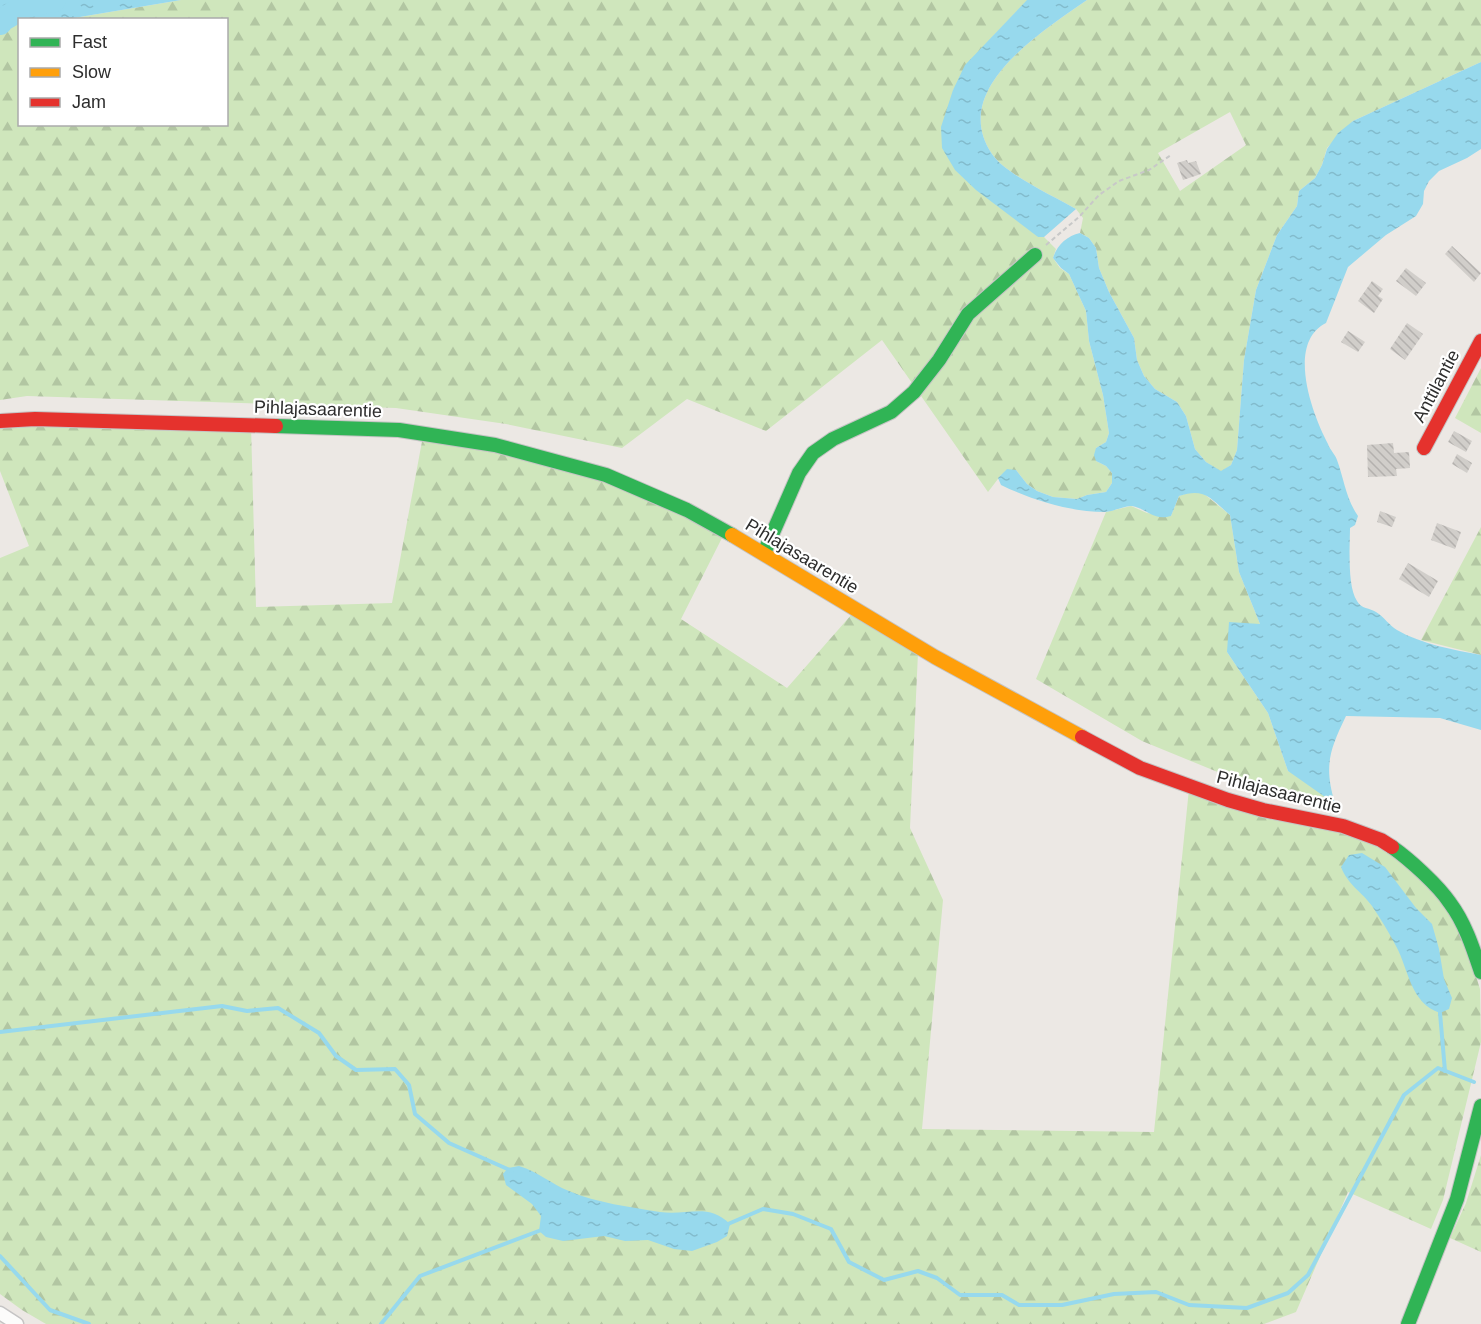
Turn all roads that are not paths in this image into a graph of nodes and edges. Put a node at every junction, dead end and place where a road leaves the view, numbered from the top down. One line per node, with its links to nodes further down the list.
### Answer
1 (1035, 255): 5 (street)
2 (1481, 341): 4 (street, Anttilantie)
3 (0, 422): 5 (street, Pihlajasaarentie)
4 (1424, 448)
5 (764, 553): 6 (street, Pihlajasaarentie)
6 (1481, 972)
7 (1481, 1106): 10 (street)
8 (0, 1312): 9 (street)
9 (17, 1324)
10 (1408, 1324)

